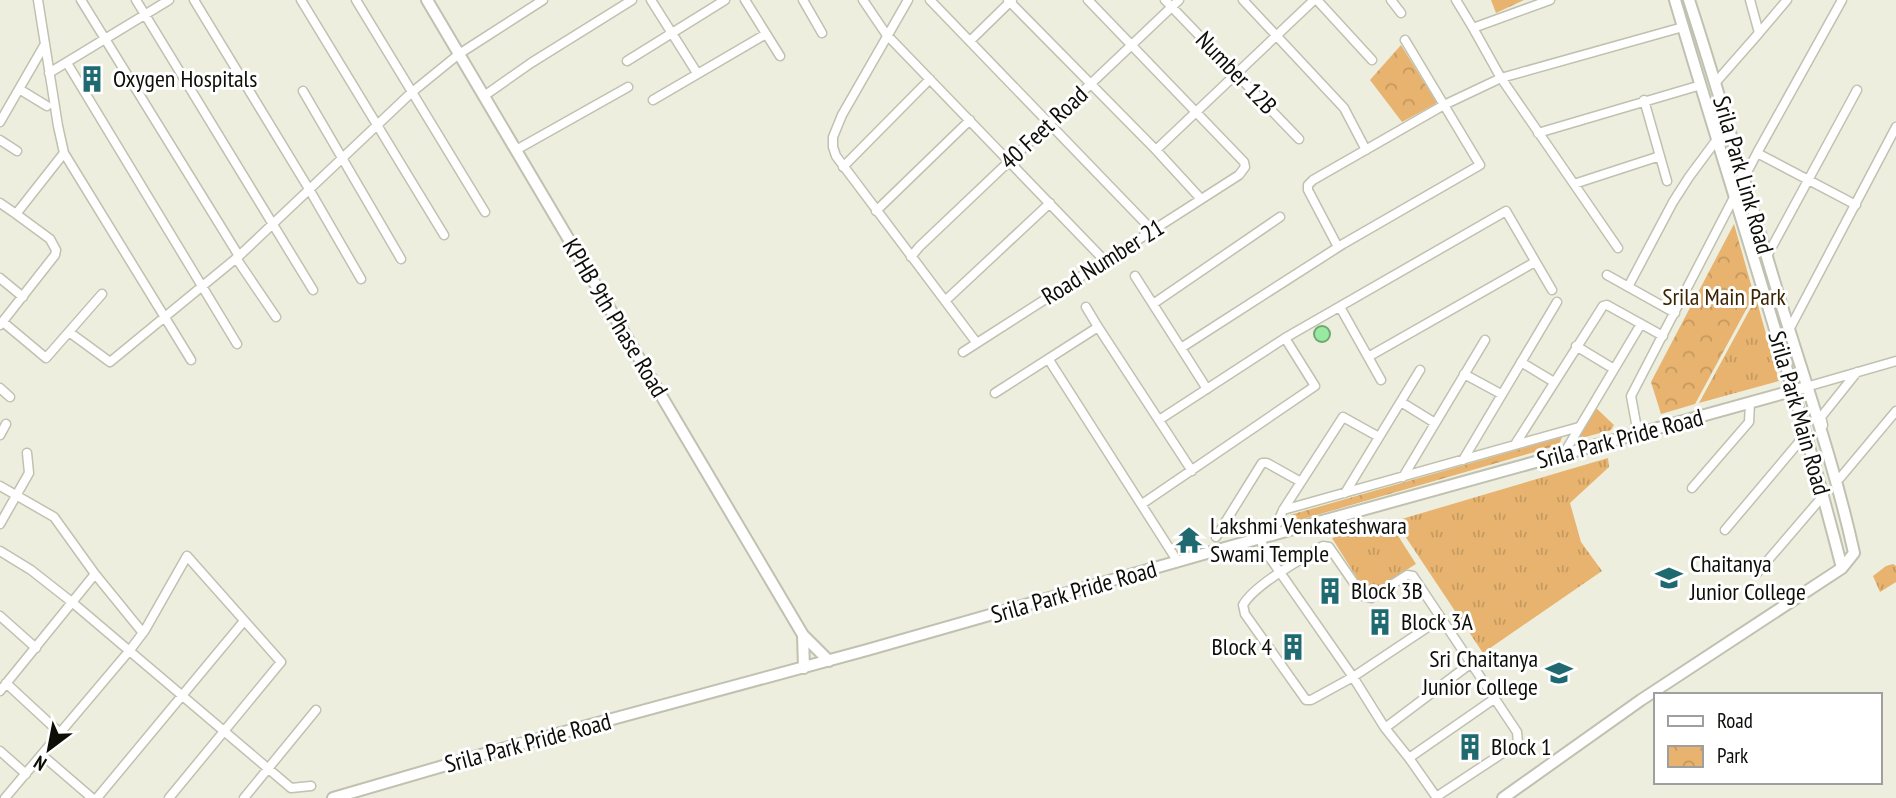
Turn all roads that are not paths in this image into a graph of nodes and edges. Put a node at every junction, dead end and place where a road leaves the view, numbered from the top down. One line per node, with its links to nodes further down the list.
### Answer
1 (38, 0): 45 (street)
2 (81, 0): 42 (street)
3 (136, 0): 33 (street)
4 (169, 0): 33 (street)
5 (194, 0): 95 (street)
6 (301, 0): 74 (street)
7 (356, 0): 64 (street)
8 (427, 0): 47 (street, KPHB 9th Phase Road)
9 (543, 0): 47 (street)
10 (632, 0): 65 (street)
11 (651, 0): 36 (street)
12 (725, 0): 36 (street)
13 (745, 0): 39 (street)
14 (803, 0): 37 (street)
15 (863, 0): 40 (street)
16 (908, 0): 40 (street)
17 (930, 0): 44 (street)
18 (1088, 0): 46 (street)
19 (1179, 0): 31 (street, 40 Feet Road)
20 (1243, 0): 41 (street)
21 (1316, 0): 41 (street); 49 (street)
22 (1391, 0): 32 (street)
23 (1456, 0): 35 (street)
24 (1550, 0): 35 (street)
25 (1675, 0): 34 (street, Srila Park Link Road)
26 (1689, 0): 57 (street, Srila Park Link Road)
27 (1750, 0): 38 (street)
28 (1787, 0): 38 (street)
29 (1839, 0): 86 (street)
30 (1010, 1): 44 (street); 58 (street)
31 (1169, 4): 46 (street, 40 Feet Road); 54 (street, Number 12B)
32 (1401, 13)
33 (145, 15): 42 (street); 105 (street)
34 (1683, 27): 55 (street); 59 (street, Srila Park Link Road)
35 (1473, 28): 55 (street)
36 (671, 32): 50 (street); 53 (street)
37 (822, 33)
38 (1759, 33): 57 (street)
39 (766, 34): 48 (street); 53 (street)
40 (886, 34): 56 (street); 90 (street)
41 (1276, 36): 54 (street); 83 (street)
42 (107, 39): 51 (street); 111 (street)
43 (1405, 40): 68 (street)
44 (970, 41): 73 (street)
45 (45, 44): 52 (street); 61 (street)
46 (1132, 45): 58 (street, 40 Feet Road); 70 (street)
47 (459, 54): 64 (street); 65 (street, KPHB 9th Phase Road)
48 (780, 56)
49 (1372, 60)
50 (626, 61)
51 (67, 63): 52 (street); 120 (street)
52 (49, 73): 85 (street)
53 (697, 73): 66 (street)
54 (1237, 73): 70 (street); 79 (street, Number 12B)
55 (1501, 78): 68 (street); 76 (street)
56 (930, 79): 71 (street); 90 (street)
57 (1716, 82): 77 (street, Srila Park Link Road)
58 (1091, 84): 73 (street, 40 Feet Road); 82 (street)
59 (1701, 85): 67 (street); 78 (street, Srila Park Link Road)
60 (628, 87): 81 (street)
61 (19, 89): 69 (street); 72 (street)
62 (1857, 90): 92 (street)
63 (303, 91): 88 (street)
64 (411, 93): 74 (street); 102 (street)
65 (484, 96): 81 (street, KPHB 9th Phase Road)
66 (653, 100)
67 (1644, 100): 76 (street); 87 (street)
68 (1444, 105): 83 (street); 108 (street)
69 (47, 106)
70 (1196, 112): 82 (street); 97 (street, Road Number 21)
71 (970, 120): 89 (street); 101 (street)
72 (0, 121)
73 (1050, 122): 89 (street, 40 Feet Road); 106 (street)
74 (377, 127): 88 (street); 107 (street)
75 (1896, 127): 100 (street)
76 (1538, 132): 94 (street)
77 (1730, 133): 78 (street); 91 (street, Srila Park Link Road)
78 (1718, 138): 96 (street, Srila Park Main Road); 121 (street)
79 (1299, 139)
80 (0, 140): 84 (street)
81 (516, 150): 206 (street, KPHB 9th Phase Road)
82 (1156, 150): 97 (street)
83 (1366, 150): 108 (street)
84 (17, 151)
85 (64, 153): 103 (street); 132 (street)
86 (1757, 153): 91 (street); 92 (street)
87 (1660, 156): 93 (street); 94 (street)
88 (341, 158): 95 (street); 113 (street)
89 (1009, 161): 99 (street); 112 (street, 40 Feet Road)
90 (843, 167): 101 (street)
91 (1743, 180): 96 (street); 110 (street, Srila Park Link Road)
92 (1808, 180): 100 (street); 110 (street)
93 (1667, 181)
94 (1574, 184): 109 (street)
95 (309, 189): 105 (street); 119 (street)
96 (1735, 196): 131 (street); 161 (street, Srila Park Main Road)
97 (1201, 200): 106 (street, Road Number 21)
98 (0, 203): 103 (street)
99 (1049, 204): 114 (street); 126 (street)
100 (1856, 205): 137 (street)
101 (876, 211): 112 (street)
102 (485, 212)
103 (16, 214): 125 (street)
104 (1280, 217): 128 (street)
105 (274, 222): 111 (street); 122 (street)
106 (1153, 230): 114 (street, Road Number 21)
107 (444, 236)
108 (1338, 247): 145 (street)
109 (1618, 247)
110 (1767, 256): 137 (street, Srila Park Link Road)
111 (238, 257): 120 (street); 133 (street)
112 (911, 257): 126 (street)
113 (401, 259)
114 (1105, 261): 142 (street, Road Number 21)
115 (1535, 262): 123 (street); 130 (street); 147 (street)
116 (1607, 275): 121 (street)
117 (1135, 276): 128 (street)
118 (0, 278): 125 (street)
119 (361, 279)
120 (202, 286): 132 (street); 143 (street)
121 (1629, 287): 131 (street)
122 (313, 290)
123 (1552, 290)
124 (102, 294): 138 (street)
125 (23, 297): 134 (street)
126 (945, 301): 142 (street)
127 (1557, 302): 151 (street)
128 (1153, 304): 145 (street)
129 (1086, 307): 136 (street)
130 (1339, 307): 140 (street); 147 (street)
131 (1675, 313): 139 (street)
132 (166, 317): 138 (street); 148 (street)
133 (275, 317)
134 (1, 324): 138 (street)
135 (1641, 324): 139 (street); 144 (street); 152 (street)
136 (1098, 327): 149 (street); 168 (street)
137 (1789, 330): 158 (street, Srila Park Link Road)
138 (69, 332)
139 (1663, 336): 172 (street)
140 (1285, 338): 160 (street); 180 (street)
141 (1485, 340): 155 (street)
142 (976, 342): 146 (street, Road Number 21)
143 (237, 344)
144 (1576, 346): 152 (street); 157 (street)
145 (1181, 348): 160 (street)
146 (963, 352)
147 (1368, 357): 156 (street)
148 (191, 360)
149 (1049, 360): 162 (street); 188 (street)
150 (1896, 361): 154 (street, Srila Park Pride Road)
151 (1521, 362): 157 (street); 163 (street)
152 (1614, 369): 171 (street)
153 (1420, 370): 165 (street)
154 (1857, 372): 158 (street, Srila Park Pride Road); 167 (street)
155 (1464, 374): 163 (street); 169 (street)
156 (1381, 380)
157 (1554, 382): 176 (street)
158 (1806, 387): 161 (street, Srila Park Pride Road); 197 (street, Srila Park Link Road)
159 (0, 388): 164 (street)
160 (1208, 389): 168 (street)
161 (1792, 391): 166 (street, Srila Park Pride Road); 174 (street, Srila Park Main Road)
162 (995, 393)
163 (1501, 394): 179 (street)
164 (10, 397)
165 (1401, 402): 169 (street); 175 (street)
166 (1750, 403): 172 (street, Srila Park Pride Road); 184 (street)
167 (1896, 411)
168 (1159, 420): 180 (street)
169 (1435, 423): 181 (street)
170 (6, 424): 173 (street)
171 (1579, 427): 176 (street); 178 (street)
172 (1639, 434): 178 (street, Srila Park Pride Road)
173 (0, 435)
174 (1805, 435): 187 (street, Srila Park Main Road); 191 (street)
175 (1379, 437): 182 (street); 185 (street)
176 (1516, 443): 179 (street)
177 (27, 453): 186 (street)
178 (1563, 455): 192 (street, Srila Park Pride Road)
179 (1463, 460): 181 (street)
180 (1192, 471): 188 (street)
181 (1403, 477): 185 (street)
182 (1301, 482): 189 (street); 193 (street)
183 (0, 486): 186 (street)
184 (1692, 488)
185 (1345, 493): 189 (street)
186 (16, 495): 190 (street); 200 (street)
187 (1823, 496): 197 (street, Srila Park Main Road); 199 (street)
188 (1142, 504): 196 (street)
189 (1283, 510): 192 (street)
190 (0, 524)
191 (1725, 530)
192 (1272, 536): 194 (street, Srila Park Pride Road)
193 (1216, 537)
194 (1259, 538): 196 (street, Srila Park Pride Road); 198 (street)
195 (0, 551): 201 (street)
196 (1178, 562): 209 (street, Srila Park Pride Road)
197 (1842, 568): 234 (street)
198 (1281, 572): 203 (street); 212 (street); 212 (street)
199 (1757, 573)
200 (95, 574): 201 (street); 205 (street)
201 (73, 603): 207 (street); 208 (street)
202 (0, 616): 207 (street)
203 (1440, 619): 210 (street); 212 (street)
204 (244, 621): 205 (street); 215 (street); 219 (street)
205 (142, 634): 208 (street)
206 (803, 635): 209 (street, KPHB 9th Phase Road); 211 (street, KPHB 9th Phase Road)
207 (36, 648): 213 (street)
208 (130, 650): 215 (street); 220 (street)
209 (829, 661): 211 (street, Srila Park Pride Road)
210 (1471, 664): 216 (street); 218 (street)
211 (804, 668): 233 (street, Srila Park Pride Road)
212 (1353, 677): 218 (street)
213 (6, 683): 214 (street); 220 (street)
214 (0, 691)
215 (182, 697): 219 (street); 230 (street)
216 (1494, 699): 223 (street); 227 (street)
217 (316, 710): 224 (street)
218 (1385, 728): 223 (street)
219 (223, 732): 224 (street); 231 (street)
220 (61, 733): 222 (street)
221 (0, 751): 225 (street)
222 (42, 755): 225 (street); 229 (street)
223 (1409, 758): 227 (street)
224 (269, 769): 226 (street); 232 (street)
225 (26, 774): 228 (street)
226 (311, 786)
227 (1436, 797)
228 (5, 798)
229 (92, 798)
230 (97, 798)
231 (169, 798)
232 (244, 798)
233 (333, 798)
234 (1503, 798)

